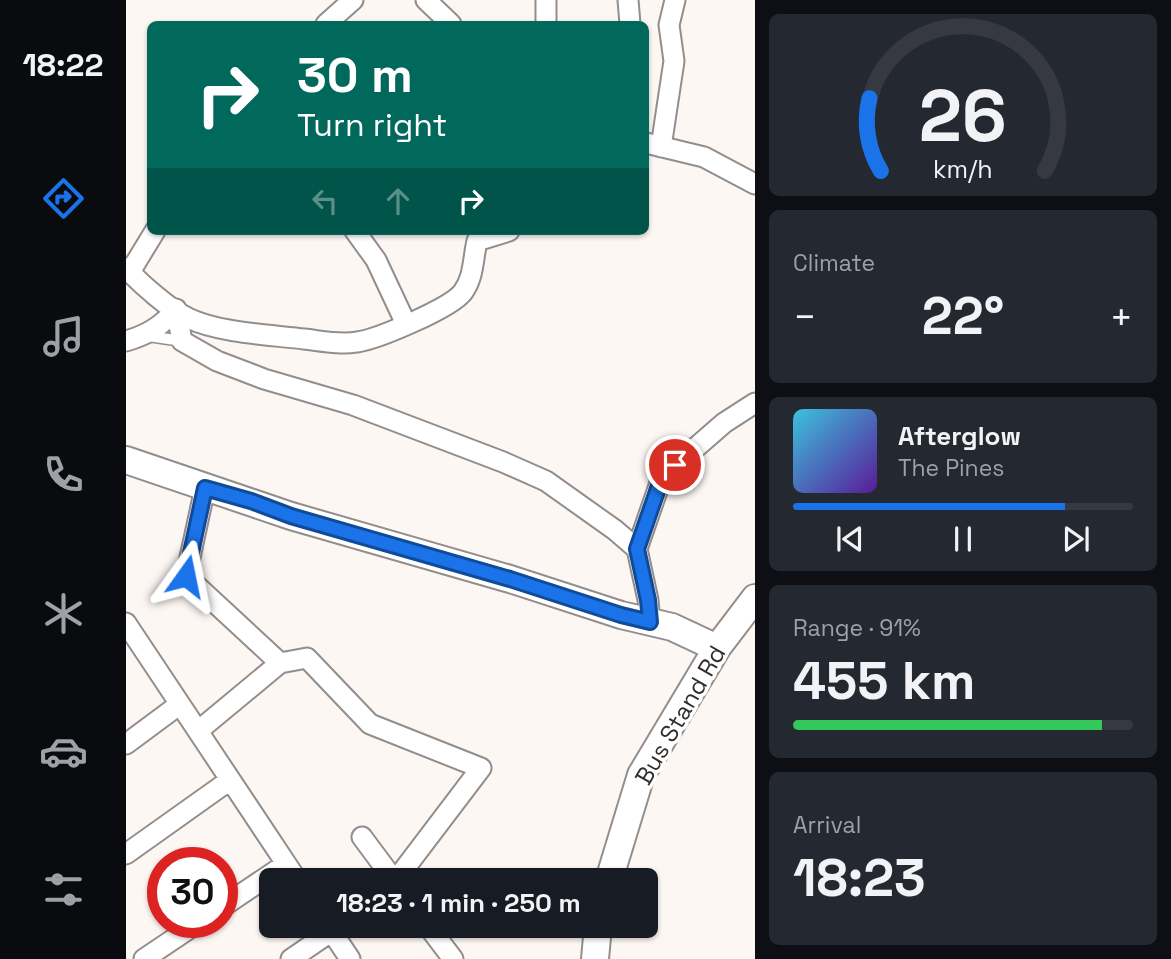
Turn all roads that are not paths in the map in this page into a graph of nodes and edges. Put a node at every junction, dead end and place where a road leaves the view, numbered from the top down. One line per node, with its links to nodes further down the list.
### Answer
1 (353, 0): 6 (street)
2 (426, 0): 7 (street)
3 (547, 0): 8 (street)
4 (628, 0): 9 (street)
5 (675, 0): 10 (street)
6 (329, 21)
7 (448, 21)
8 (546, 21)
9 (631, 21)
10 (653, 145): 11 (street)
11 (754, 184)
12 (152, 235): 15 (street)
13 (358, 235): 17 (street)
14 (496, 235): 17 (street)
15 (128, 270): 16 (street)
16 (176, 309): 17 (street); 18 (street); 20 (street)
17 (406, 324)
18 (145, 335): 19 (street); 20 (lane)
19 (126, 341)
20 (182, 341): 24 (street)
21 (754, 403): 24 (street)
22 (126, 460): 23 (street)
23 (205, 488): 26 (street); 29 (street)
24 (637, 549): 26 (street)
25 (754, 598): 28 (street, Bus Stand Rd)
26 (650, 622): 28 (street)
27 (126, 625): 30 (street)
28 (717, 649): 39 (street, Bus Stand Rd)
29 (281, 663): 31 (street); 38 (street)
30 (180, 704): 31 (street); 32 (street)
31 (198, 731): 33 (street)
32 (126, 744)
33 (230, 779): 35 (street); 36 (street)
34 (362, 837): 37 (street)
35 (126, 854)
36 (289, 868)
37 (386, 868)
38 (404, 868)
39 (613, 868)
40 (259, 888): 41 (street)
41 (238, 898)
42 (175, 938): 47 (street)
43 (318, 938): 48 (street)
44 (336, 938): 49 (street)
45 (437, 938): 50 (street)
46 (597, 938): 51 (street)
47 (144, 959)
48 (291, 959)
49 (350, 959)
50 (453, 959)
51 (595, 959)

